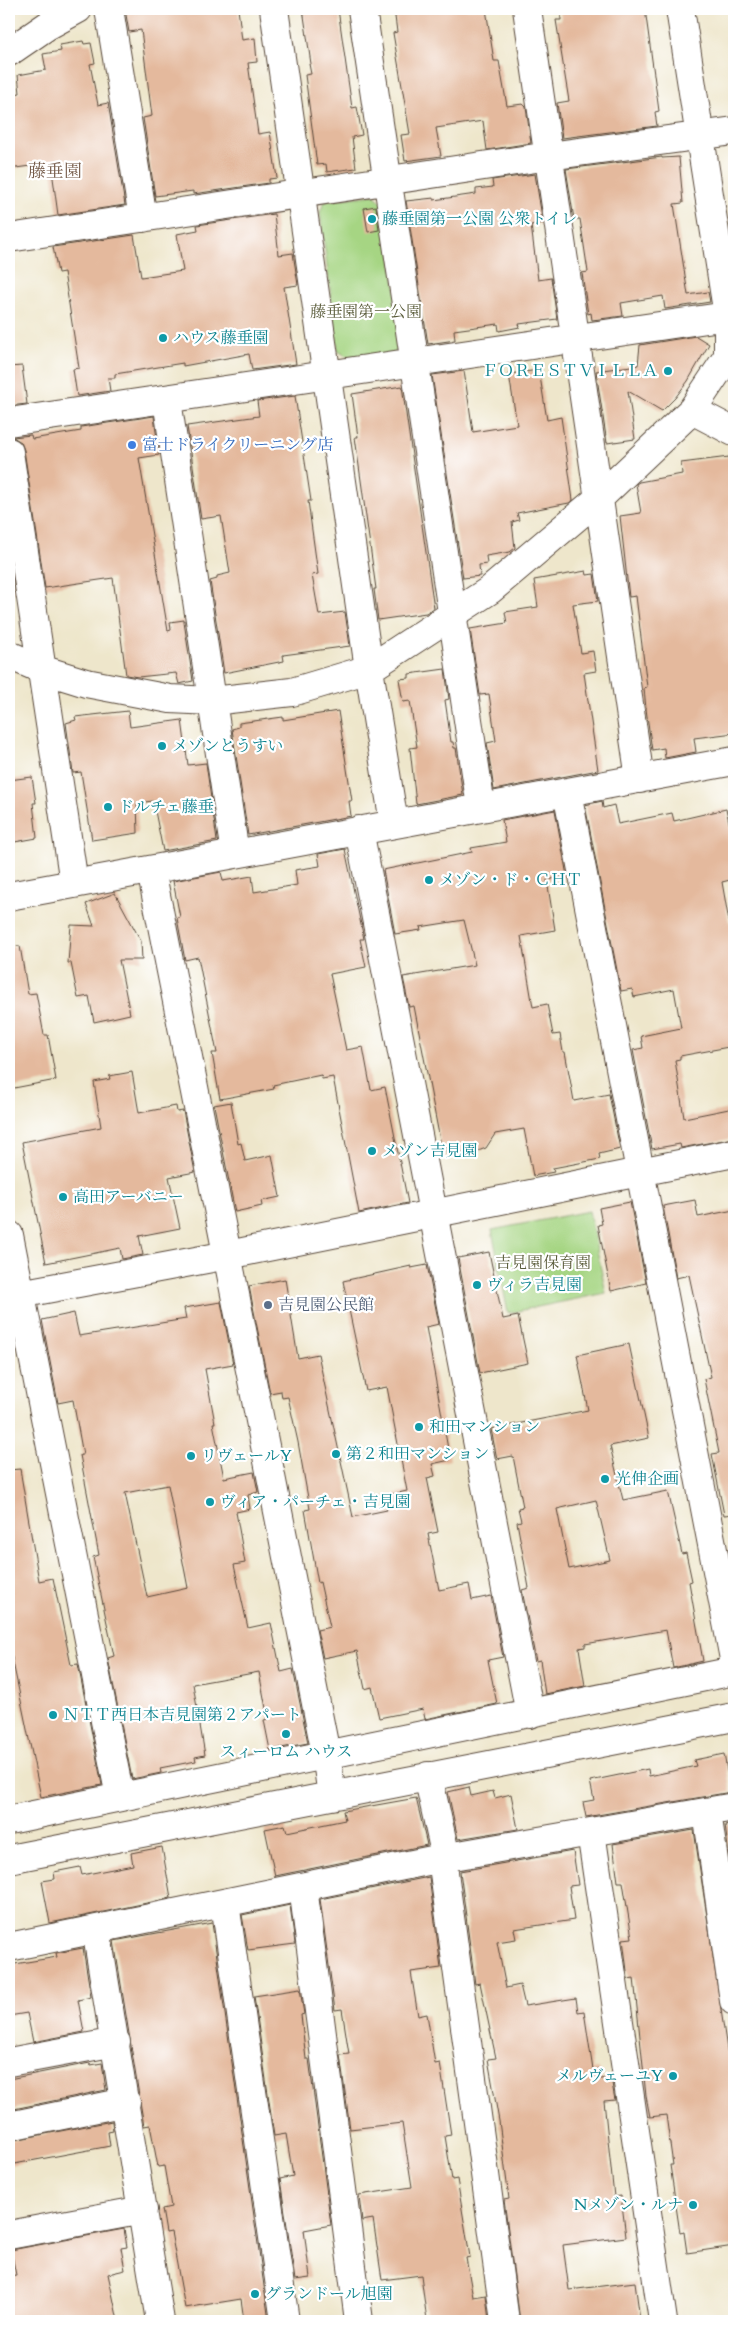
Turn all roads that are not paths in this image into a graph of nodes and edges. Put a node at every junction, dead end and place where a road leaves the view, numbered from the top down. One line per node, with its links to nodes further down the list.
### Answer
1 (78, 9): 7 (street)
2 (109, 9): 13 (street)
3 (274, 9): 12 (street)
4 (362, 9): 11 (street)
5 (527, 9): 10 (street)
6 (680, 9): 9 (street)
7 (9, 52)
8 (734, 130): 9 (street)
9 (701, 136): 10 (street); 15 (street)
10 (549, 156): 11 (street); 16 (street)
11 (388, 180): 12 (street); 17 (street)
12 (302, 193): 13 (street); 18 (street)
13 (143, 218): 14 (street)
14 (9, 238)
15 (731, 316): 16 (street); 20 (street)
16 (575, 339): 17 (street); 24 (street)
17 (413, 362): 18 (street); 25 (street)
18 (327, 375): 19 (street); 28 (street)
19 (167, 400): 21 (street); 29 (street)
20 (692, 410): 22 (street); 24 (street)
21 (9, 422)
22 (734, 432)
23 (9, 452): 27 (street)
24 (598, 499): 25 (street); 31 (street)
25 (454, 615): 28 (street); 33 (street)
26 (9, 655): 27 (street)
27 (41, 669): 29 (street); 38 (street)
28 (369, 669): 29 (street); 34 (street)
29 (212, 701): 36 (street)
30 (734, 761): 31 (street)
31 (640, 779): 32 (street)
32 (567, 792): 33 (street); 42 (street)
33 (481, 807): 34 (street)
34 (394, 824): 35 (street)
35 (359, 830): 36 (street); 43 (street)
36 (235, 854): 37 (street)
37 (151, 870): 38 (street); 45 (street)
38 (74, 883): 39 (street)
39 (9, 896)
40 (734, 1153): 42 (street)
41 (734, 1172): 42 (street)
42 (641, 1182): 43 (street); 47 (street)
43 (436, 1222): 45 (street); 49 (street)
44 (9, 1235): 46 (street)
45 (229, 1264): 46 (street); 51 (street)
46 (15, 1304): 54 (street)
47 (734, 1659)
48 (734, 1671): 49 (street)
49 (530, 1714): 51 (street)
50 (734, 1717): 52 (street)
51 (326, 1754): 53 (street); 54 (street)
52 (428, 1776): 53 (street); 59 (street)
53 (332, 1796): 60 (street)
54 (120, 1797): 57 (street)
55 (734, 1807): 56 (street)
56 (707, 1812): 58 (street); 65 (street)
57 (9, 1820)
58 (591, 1832): 59 (street); 76 (street)
59 (442, 1858): 61 (street); 75 (street)
60 (9, 1859)
61 (303, 1887): 62 (street); 74 (street)
62 (225, 1903): 63 (street); 73 (street)
63 (96, 1929): 64 (street); 66 (street)
64 (9, 1947)
65 (734, 2001)
66 (116, 2042): 67 (street); 68 (street)
67 (9, 2062)
68 (126, 2102): 69 (street); 70 (street)
69 (9, 2126)
70 (143, 2210): 71 (street); 72 (street)
71 (9, 2235)
72 (160, 2321)
73 (285, 2321)
74 (359, 2321)
75 (506, 2321)
76 (663, 2321)

